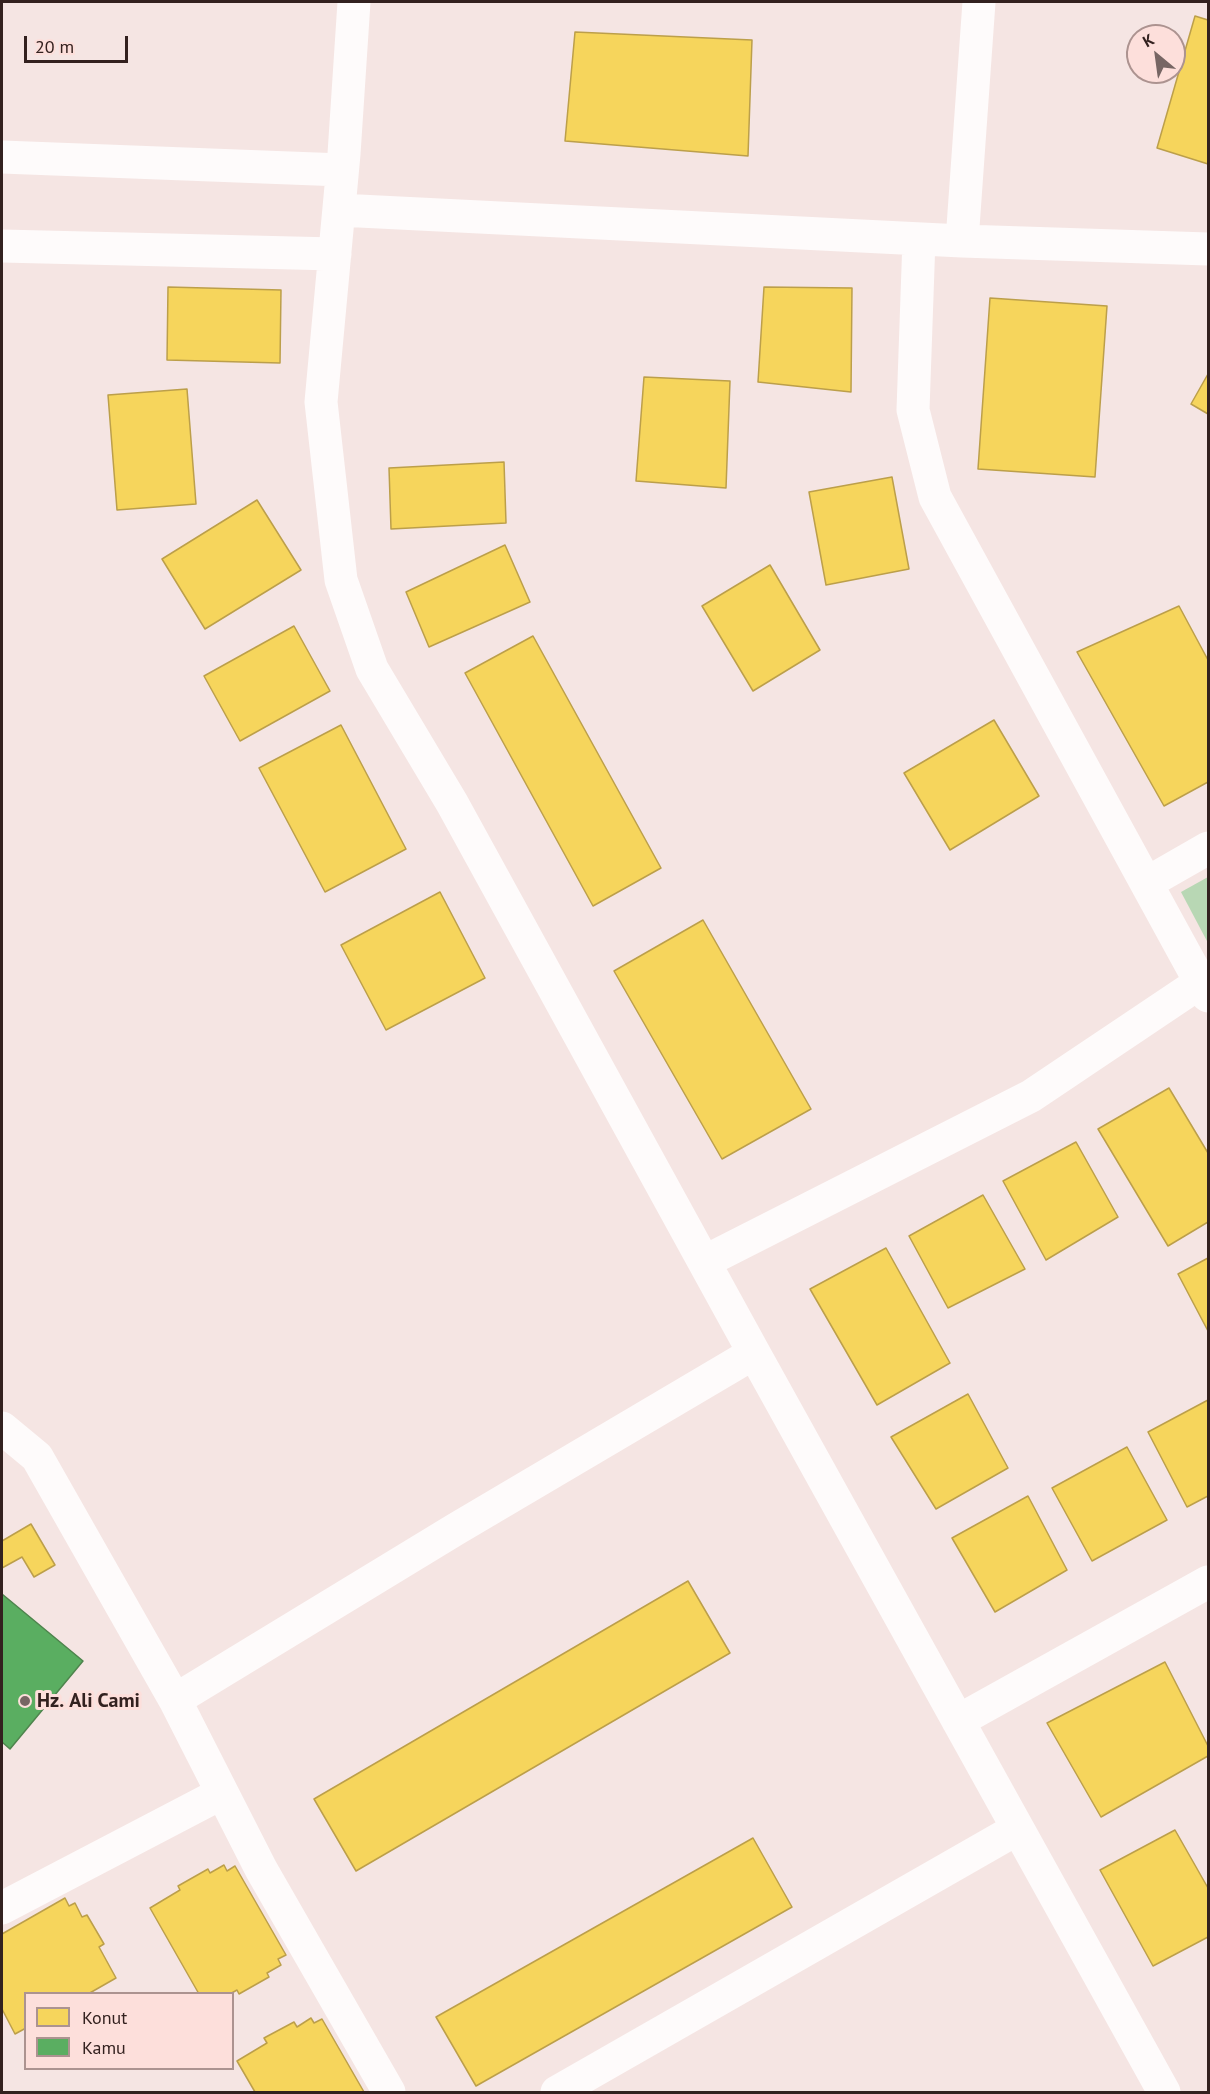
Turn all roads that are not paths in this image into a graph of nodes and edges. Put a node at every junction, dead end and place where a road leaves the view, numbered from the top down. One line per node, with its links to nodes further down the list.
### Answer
1 (354, 2): 4 (street)
2 (979, 2): 7 (street)
3 (2, 157): 4 (street)
4 (342, 170): 5 (street)
5 (339, 210): 6 (street); 10 (street)
6 (919, 239): 7 (street); 12 (street)
7 (962, 241): 9 (street)
8 (2, 246): 10 (street)
9 (1209, 249)
10 (335, 254): 14 (street)
11 (1209, 848): 12 (street)
12 (1147, 883): 13 (street)
13 (1205, 988): 14 (street)
14 (704, 1262): 15 (street)
15 (754, 1353): 18 (street); 19 (street)
16 (2, 1428): 18 (street)
17 (1209, 1582): 19 (street)
18 (175, 1700): 20 (street)
19 (958, 1721): 21 (street)
20 (222, 1793): 22 (street); 23 (street)
21 (1017, 1829): 24 (street); 25 (street)
22 (2, 1908)
23 (389, 2092)
24 (556, 2092)
25 (1164, 2092)

